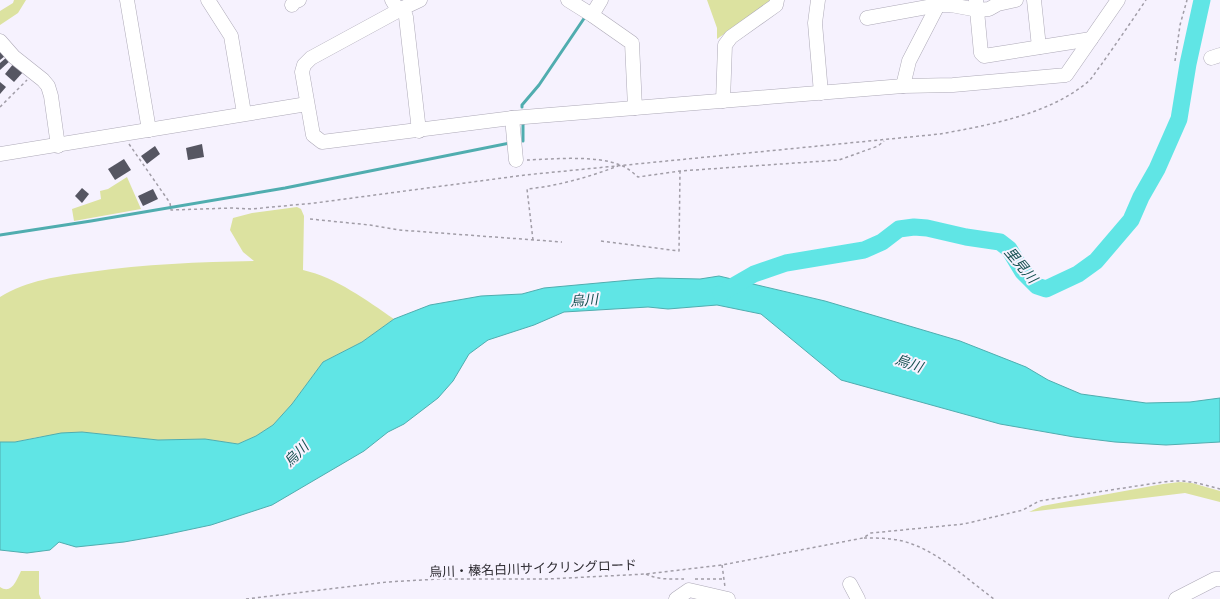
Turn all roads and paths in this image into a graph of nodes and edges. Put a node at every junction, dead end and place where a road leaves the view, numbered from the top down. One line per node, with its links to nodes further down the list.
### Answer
1 (127, 0): 31 (street)
2 (208, 0): 29 (street)
3 (420, 0): 15 (street)
4 (568, 0): 16 (street)
5 (601, 0): 16 (street)
6 (777, 0): 25 (street)
7 (818, 0): 24 (street)
8 (1016, 0): 14 (street)
9 (1034, 0): 20 (street)
10 (1118, 0): 18 (street)
11 (1146, 0): 34 (path)
12 (1187, 0): 21 (path)
13 (938, 5): 14 (street); 17 (street); 23 (street)
14 (977, 5): 20 (street)
15 (398, 6): 26 (street); 32 (street)
16 (592, 15): 28 (street)
17 (867, 18)
18 (1091, 39): 20 (street); 23 (street)
19 (0, 41): 22 (street)
20 (1039, 47)
21 (1175, 61)
22 (34, 73): 27 (path); 35 (street)
23 (903, 86): 24 (street)
24 (821, 93): 25 (street)
25 (723, 101): 28 (street)
26 (307, 104): 29 (street); 32 (street)
27 (0, 107)
28 (635, 108): 30 (street)
29 (244, 113): 31 (street)
30 (512, 118): 32 (street); 37 (street)
31 (149, 130): 33 (street)
32 (419, 131)
33 (122, 135): 35 (street); 38 (path)
34 (886, 140): 38 (path); 39 (path)
35 (58, 146): 36 (street)
36 (0, 154)
37 (516, 160): 38 (path)
38 (621, 165): 39 (path); 41 (path)
39 (680, 171): 42 (path)
40 (310, 219): 41 (path)
41 (533, 240): 43 (path)
42 (601, 241)
43 (562, 242)
44 (1220, 489): 45 (path, 烏川・榛名白川サイクリングロード)
45 (863, 538): 46 (path, 烏川・榛名白川サイクリングロード); 57 (path, 烏川・榛名白川サイクリングロード)
46 (722, 565): 47 (path, 烏川・榛名白川サイクリングロード); 49 (path)
47 (646, 574): 48 (path); 53 (path, 烏川・榛名白川サイクリングロード)
48 (687, 579)
49 (694, 579)
50 (1220, 579): 58 (street)
51 (850, 584): 56 (street)
52 (246, 599): 53 (path, 烏川・榛名白川サイクリングロード)
53 (249, 599)
54 (676, 599): 55 (street)
55 (728, 599)
56 (858, 599)
57 (994, 599)
58 (1176, 599)

